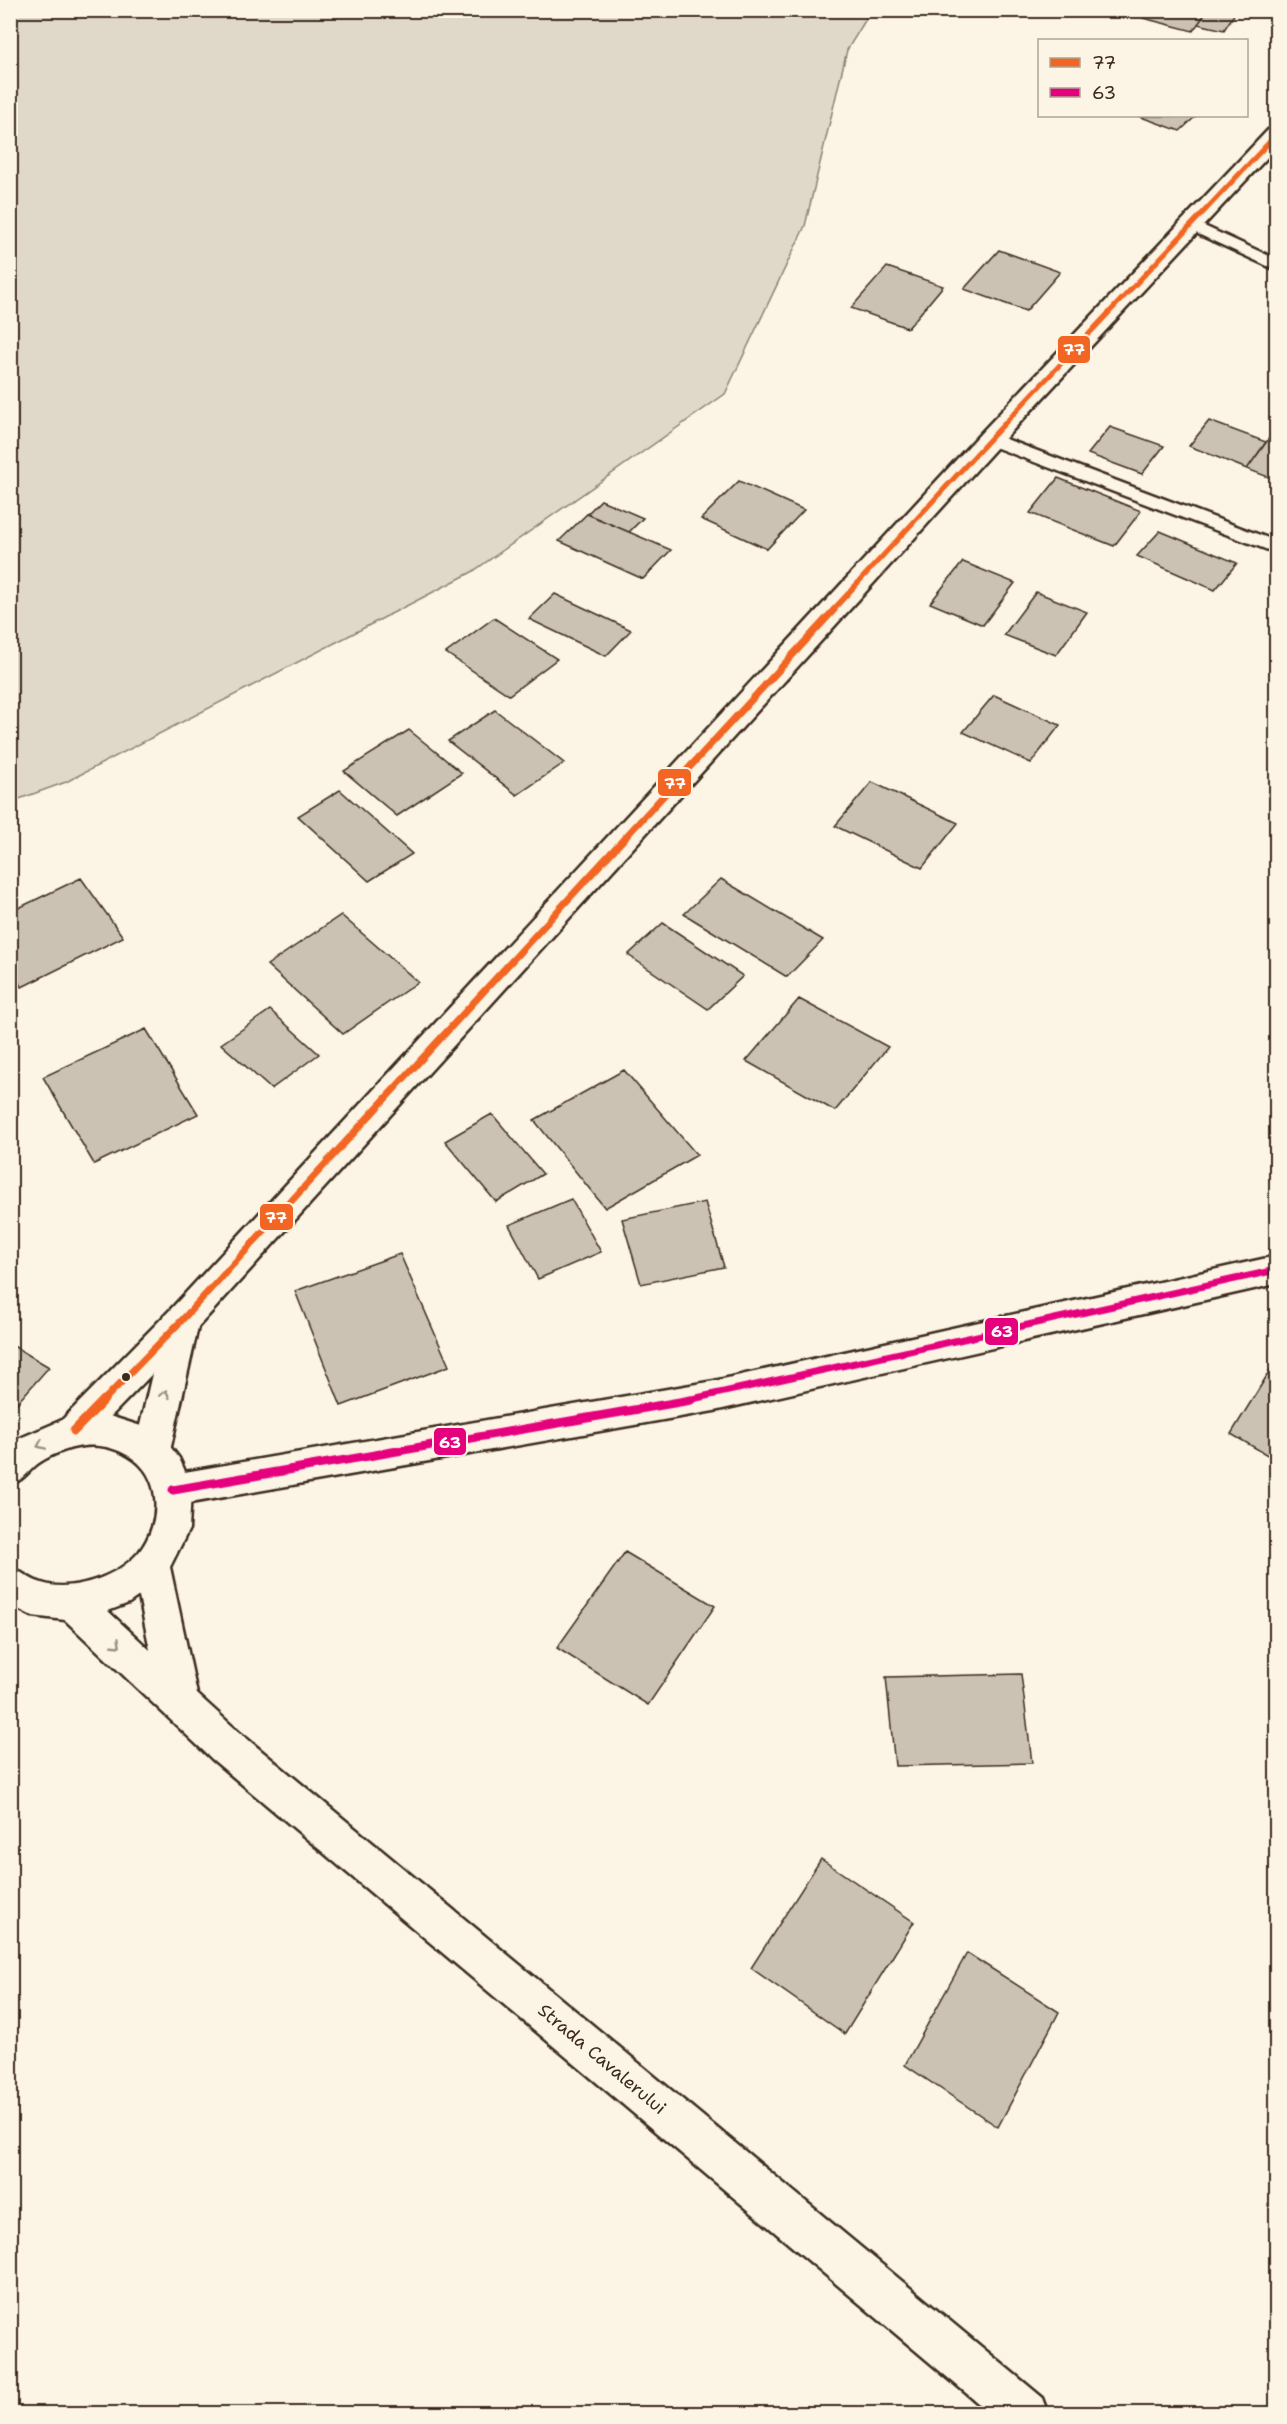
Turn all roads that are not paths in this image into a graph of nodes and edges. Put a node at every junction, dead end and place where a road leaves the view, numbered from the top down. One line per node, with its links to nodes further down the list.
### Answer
1 (1276, 135): 2 (street)
2 (1191, 225): 3 (lane); 4 (street)
3 (1276, 265)
4 (990, 439): 5 (lane); 7 (street)
5 (1276, 547)
6 (1276, 1270): 11 (street)
7 (182, 1320): 8 (street); 9 (street, one-way to 7)
8 (74, 1431): 9 (street); 10 (street, one-way to 10)
9 (152, 1451): 11 (street)
10 (10, 1469)
11 (173, 1490): 12 (street)
12 (151, 1565): 14 (street); 15 (street)
13 (10, 1584): 14 (street)
14 (74, 1604): 15 (street, Strada Cavalerului, one-way to 15)
15 (180, 1702): 16 (street, Strada Cavalerului)
16 (1027, 2414)

